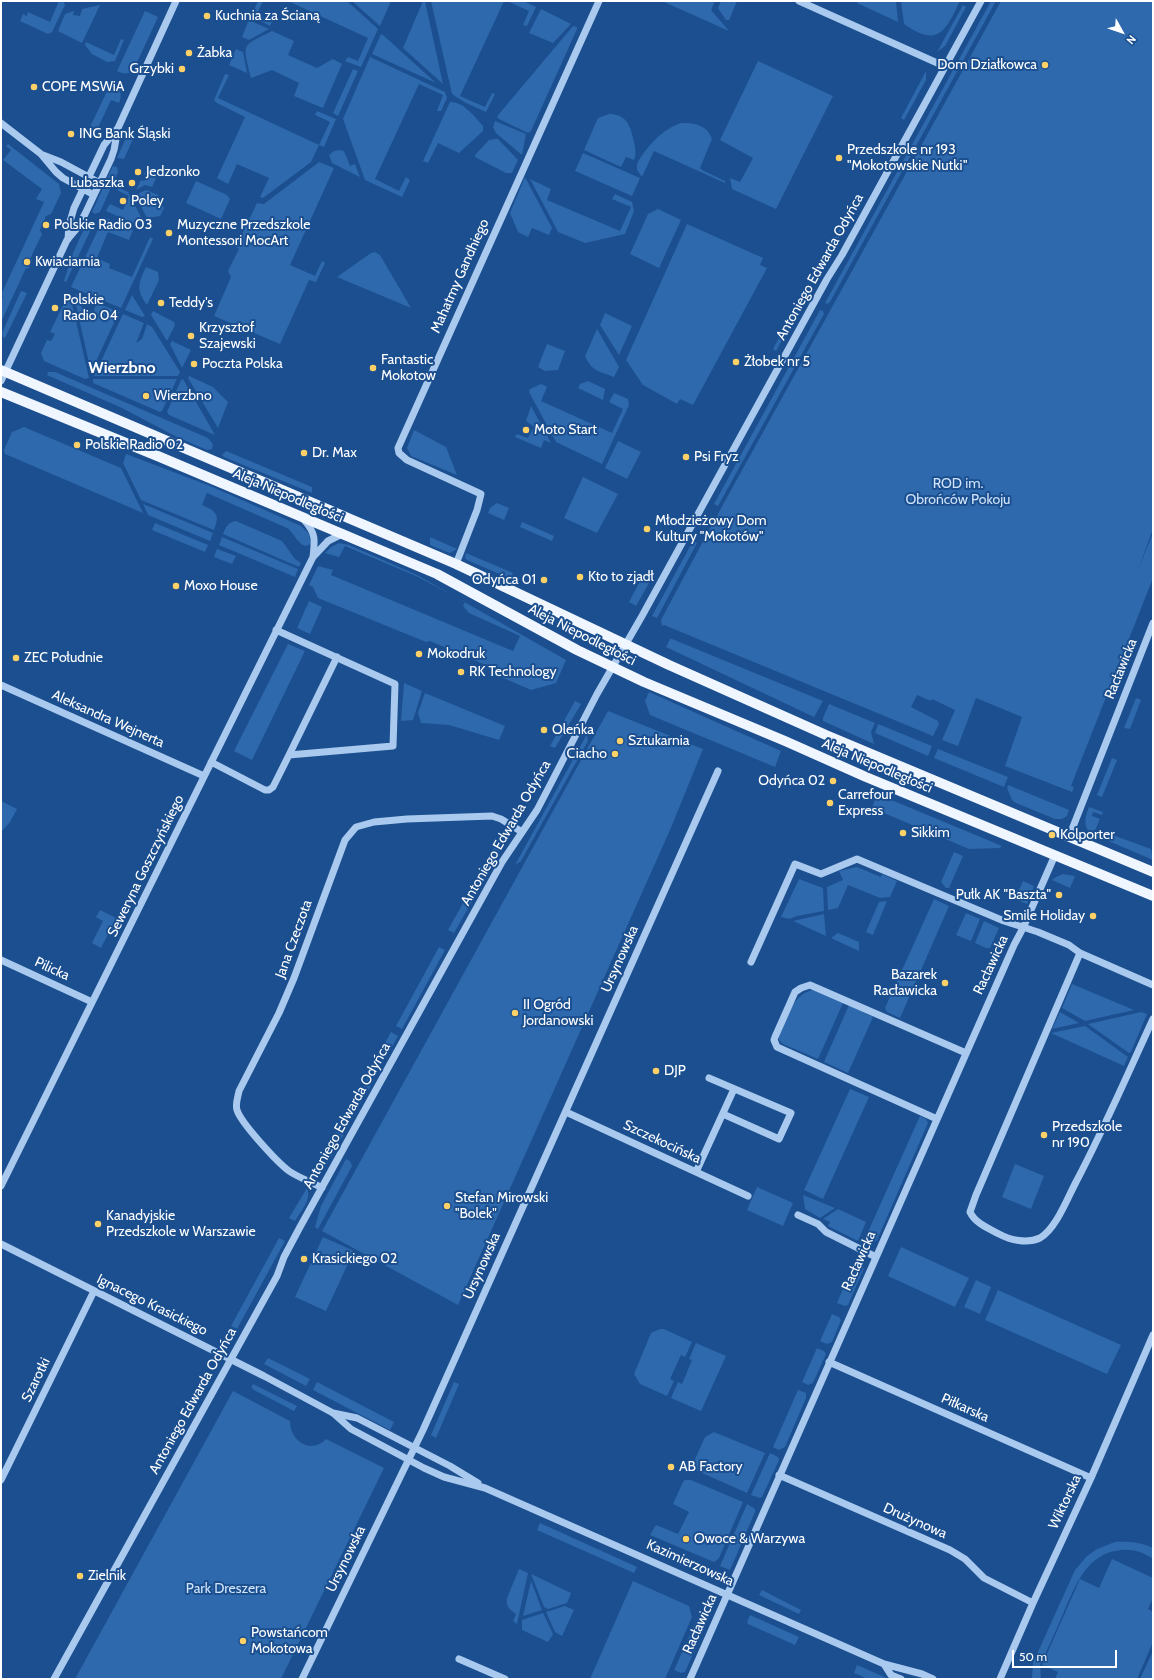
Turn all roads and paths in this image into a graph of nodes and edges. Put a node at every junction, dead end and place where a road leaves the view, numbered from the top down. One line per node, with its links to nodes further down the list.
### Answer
1 (176, 1): 7 (street)
2 (599, 1): 19 (street, Mahatmy Gandhiego)
3 (798, 1): 5 (street)
4 (980, 1): 5 (street, Antoniego Edwarda Odyńca)
5 (944, 66): 22 (street, Antoniego Edwarda Odyńca)
6 (1, 123): 8 (street)
7 (118, 128): 9 (street); 10 (street)
8 (41, 154): 9 (street); 11 (street)
9 (89, 177): 10 (street); 11 (street)
10 (100, 183): 12 (street)
11 (83, 190): 12 (street); 13 (street)
12 (94, 195): 13 (street)
13 (68, 240): 14 (street)
14 (2, 374): 19 (main road, Aleja Niepodległości)
15 (1, 392): 16 (main road, Aleja Niepodległości)
16 (301, 516): 17 (main road, Aleja Niepodległości); 18 (street, Seweryna Goszczyńskiego)
17 (342, 534): 18 (street, Seweryna Goszczyńskiego); 24 (main road, Aleja Niepodległości)
18 (313, 557): 21 (street, Seweryna Goszczyńskiego)
19 (456, 564): 22 (main road, Aleja Niepodległości)
20 (1153, 623): 31 (street, Racławicka)
21 (276, 630): 23 (street); 27 (street, Seweryna Goszczyńskiego)
22 (626, 644): 24 (street, Antoniego Edwarda Odyńca); 31 (main road, Aleja Niepodległości)
23 (336, 657): 26 (street); 26 (street)
24 (612, 668): 30 (street, Antoniego Edwarda Odyńca); 32 (main road, Aleja Niepodległości)
25 (1, 685): 29 (street, Aleksandra Wejnerta)
26 (289, 755): 27 (street)
27 (211, 762): 29 (street, Seweryna Goszczyńskiego)
28 (718, 772): 45 (street, Ursynowska)
29 (204, 776): 40 (street, Seweryna Goszczyńskiego)
30 (522, 832): 50 (street, Antoniego Edwarda Odyńca); 50 (street, Jana Czeczota)
31 (1069, 837): 33 (main road, Aleja Niepodległości)
32 (1055, 855): 34 (main road, Aleja Niepodległości); 35 (street, Racławicka)
33 (1153, 872)
34 (1153, 896)
35 (1023, 928): 36 (street); 38 (street); 42 (street, Racławicka)
36 (1080, 953): 39 (street); 41 (street)
37 (1, 960): 40 (street, Pilicka)
38 (751, 962)
39 (1153, 985)
40 (92, 1002): 49 (street, Seweryna Goszczyńskiego)
41 (1153, 1019)
42 (966, 1053): 47 (street, Racławicka); 47 (street)
43 (710, 1078): 44 (street)
44 (734, 1089): 46 (street); 46 (street)
45 (566, 1112): 48 (street, Szczekocińska); 60 (street, Ursynowska)
46 (723, 1114): 48 (street)
47 (937, 1119): 54 (street, Racławicka)
48 (696, 1172): 51 (street, Szczekocińska)
49 (1, 1186)
50 (322, 1188): 57 (street, Antoniego Edwarda Odyńca)
51 (748, 1196)
52 (798, 1215): 54 (street)
53 (1, 1244): 55 (street, Ignacego Krasickiego)
54 (876, 1257): 58 (street, Racławicka)
55 (94, 1291): 57 (street, Ignacego Krasickiego); 64 (street, Szarotki)
56 (1153, 1335): 63 (street, Wiktorska)
57 (231, 1359): 59 (street, Ignacego Krasickiego); 71 (street, Antoniego Edwarda Odyńca)
58 (829, 1362): 62 (street, Racławicka); 63 (street, Piłkarska)
59 (333, 1413): 60 (street, Ignacego Krasickiego); 61 (street, Ignacego Krasickiego)
60 (414, 1448): 61 (street, Ursynowska); 65 (street, Kazimierzowska)
61 (409, 1460): 65 (street, Kazimierzowska); 72 (street, Ursynowska)
62 (779, 1475): 66 (street, Racławicka); 67 (street, Drużynowa)
63 (1091, 1478): 67 (street, Wiktorska)
64 (1, 1480)
65 (484, 1488): 66 (street, Kazimierzowska)
66 (728, 1594): 69 (street, Kazimierzowska); 73 (street, Racławicka)
67 (1033, 1603): 76 (street, Wiktorska)
68 (459, 1659): 70 (street)
69 (884, 1664): 74 (street, Kazimierzowska); 75 (street, Kazimierzowska)
70 (502, 1678)
71 (54, 1679)
72 (302, 1679)
73 (690, 1679)
74 (901, 1679)
75 (933, 1679)
76 (1000, 1679)

